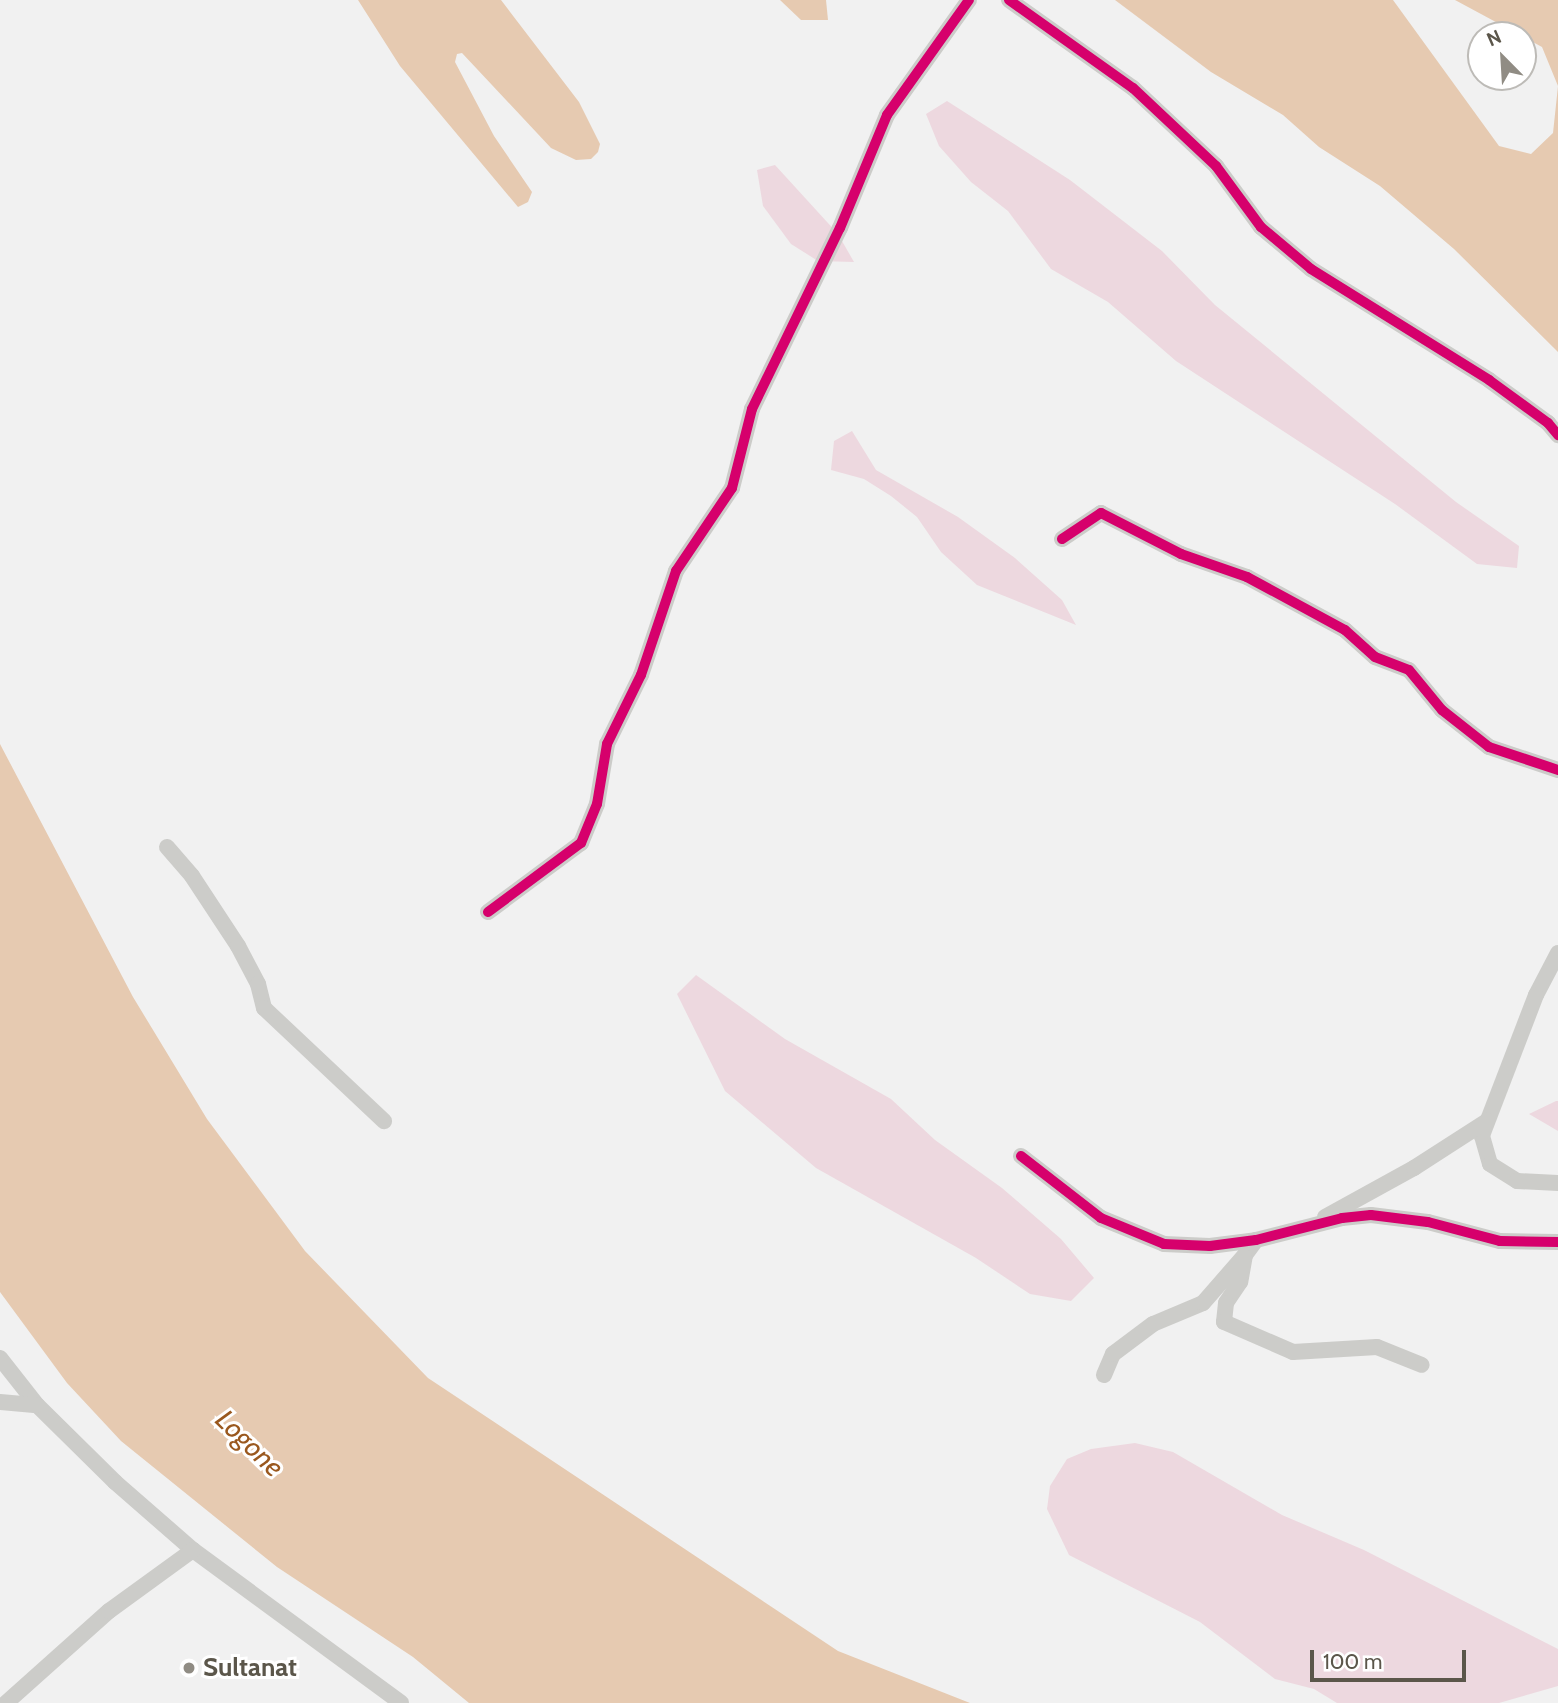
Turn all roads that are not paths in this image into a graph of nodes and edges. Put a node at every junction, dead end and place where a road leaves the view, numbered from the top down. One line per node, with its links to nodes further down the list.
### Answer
1 (969, 0): 7 (street)
2 (1009, 0): 3 (street)
3 (1558, 435)
4 (1062, 539): 5 (street)
5 (1558, 770)
6 (167, 848): 9 (street)
7 (488, 912)
8 (1558, 953): 10 (street)
9 (384, 1121)
10 (1487, 1121): 12 (street); 13 (street)
11 (1021, 1156): 14 (street)
12 (1558, 1182)
13 (1314, 1224): 14 (street); 15 (street)
14 (1255, 1240): 16 (street)
15 (1558, 1242)
16 (1245, 1255): 18 (street); 19 (street)
17 (0, 1358): 21 (street)
18 (1422, 1365)
19 (1104, 1375)
20 (0, 1402): 21 (street)
21 (37, 1405): 22 (street)
22 (193, 1550): 23 (street); 24 (street)
23 (6, 1703)
24 (401, 1703)

